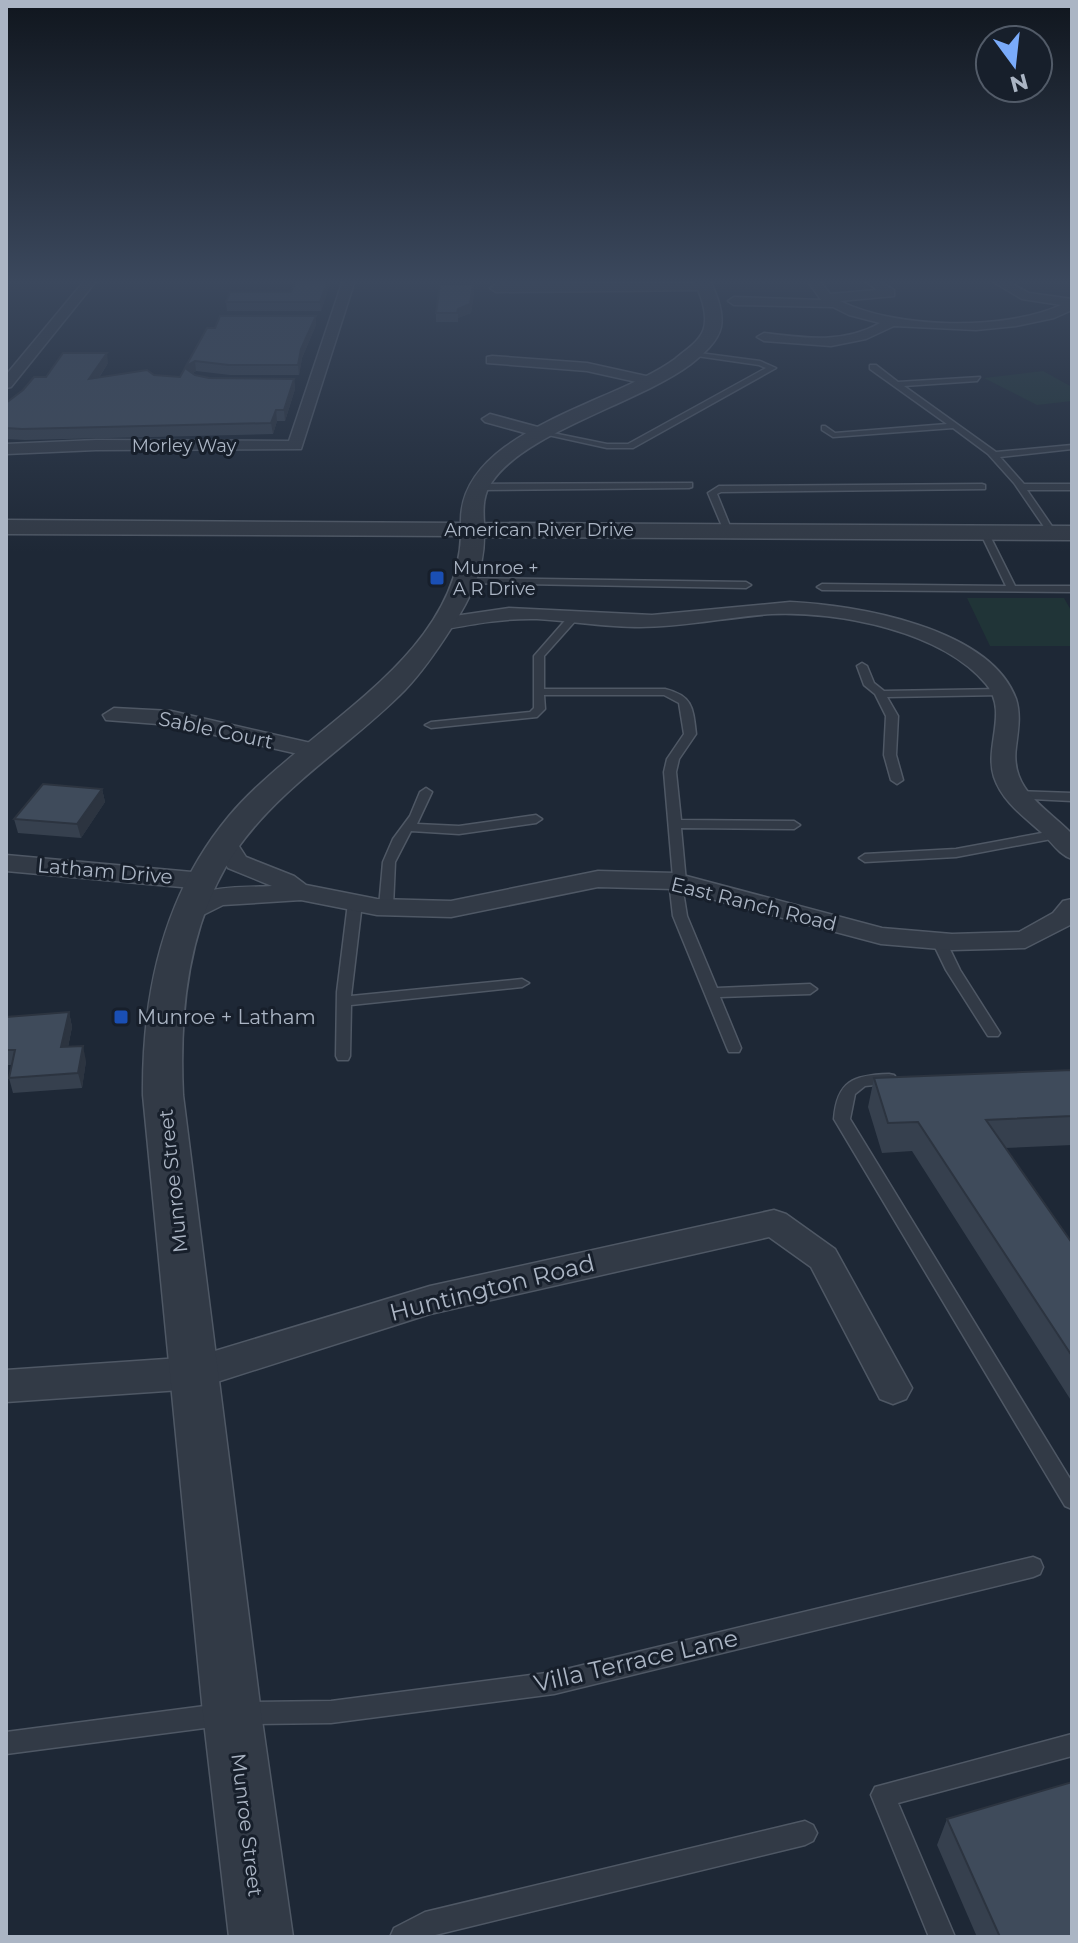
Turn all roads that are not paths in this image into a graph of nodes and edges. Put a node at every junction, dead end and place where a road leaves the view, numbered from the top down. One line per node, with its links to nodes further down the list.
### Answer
1 (313, 371): 14 (street, Morley Way)
2 (604, 371): 7 (street)
3 (666, 371): 7 (street)
4 (767, 371): 12 (lane)
5 (878, 371): 8 (lane)
6 (977, 379): 8 (lane)
7 (650, 381): 12 (street)
8 (897, 384): 10 (lane)
9 (490, 419): 12 (street)
10 (955, 426): 11 (lane); 15 (lane)
11 (825, 428)
12 (543, 433): 17 (street)
13 (1072, 447): 15 (lane)
14 (6, 449)
15 (994, 455): 19 (lane)
16 (689, 485): 17 (lane)
17 (476, 487): 22 (street, Munroe Street)
18 (982, 487): 23 (lane)
19 (1021, 487): 20 (lane); 25 (lane)
20 (1072, 487)
21 (6, 527): 22 (street, American River Drive)
22 (472, 529): 23 (street, American River Drive); 26 (street, Munroe Street)
23 (728, 531): 24 (street, American River Drive)
24 (984, 532): 25 (street, American River Drive); 29 (lane)
25 (1062, 532)
26 (463, 584): 27 (lane); 31 (street); 33 (street, Munroe Street)
27 (746, 585)
28 (822, 587): 29 (lane)
29 (1012, 589): 30 (lane)
30 (1072, 589)
31 (520, 613): 32 (street); 33 (street)
32 (573, 618): 35 (lane); 36 (street)
33 (441, 624): 40 (street, Munroe Street)
34 (862, 666): 37 (lane)
35 (539, 692): 39 (lane); 46 (lane)
36 (1002, 692): 37 (lane); 43 (street)
37 (880, 694): 41 (lane)
38 (114, 715): 40 (street, Sable Court)
39 (431, 725)
40 (316, 751): 50 (street, Munroe Street)
41 (897, 780)
42 (426, 792): 48 (lane)
43 (1016, 795): 44 (lane); 49 (street)
44 (1072, 797)
45 (536, 819): 48 (lane)
46 (675, 824): 47 (lane); 53 (lane)
47 (794, 825)
48 (408, 827): 57 (lane)
49 (1065, 842): 51 (lane)
50 (226, 845): 54 (street); 55 (street, Munroe Street)
51 (865, 858)
52 (6, 863): 55 (street, Latham Drive)
53 (678, 882): 57 (street, East Ranch Road); 59 (street, East Ranch Road); 62 (lane)
54 (301, 892): 55 (street, East Ranch Road); 56 (street, East Ranch Road)
55 (197, 896): 68 (street, Munroe Street)
56 (355, 903): 57 (street, East Ranch Road); 63 (lane)
57 (386, 907)
58 (1072, 907): 59 (street, East Ranch Road)
59 (939, 941): 64 (lane)
60 (522, 983): 63 (lane)
61 (810, 989): 62 (lane)
62 (713, 993): 65 (lane)
63 (344, 1001): 66 (lane)
64 (993, 1033)
65 (734, 1048)
66 (343, 1056)
67 (905, 1079): 71 (lane)
68 (195, 1373): 69 (street, Huntington Road); 70 (street, Huntington Road); 73 (street, Munroe Street)
69 (6, 1386)
70 (893, 1388)
71 (1072, 1500)
72 (1033, 1567): 73 (lane, Villa Terrace Lane)
73 (232, 1713): 74 (lane, Villa Terrace Lane); 77 (street, Munroe Street)
74 (6, 1743)
75 (1072, 1745): 79 (lane)
76 (805, 1833): 78 (lane)
77 (261, 1937)
78 (403, 1937)
79 (942, 1937)

